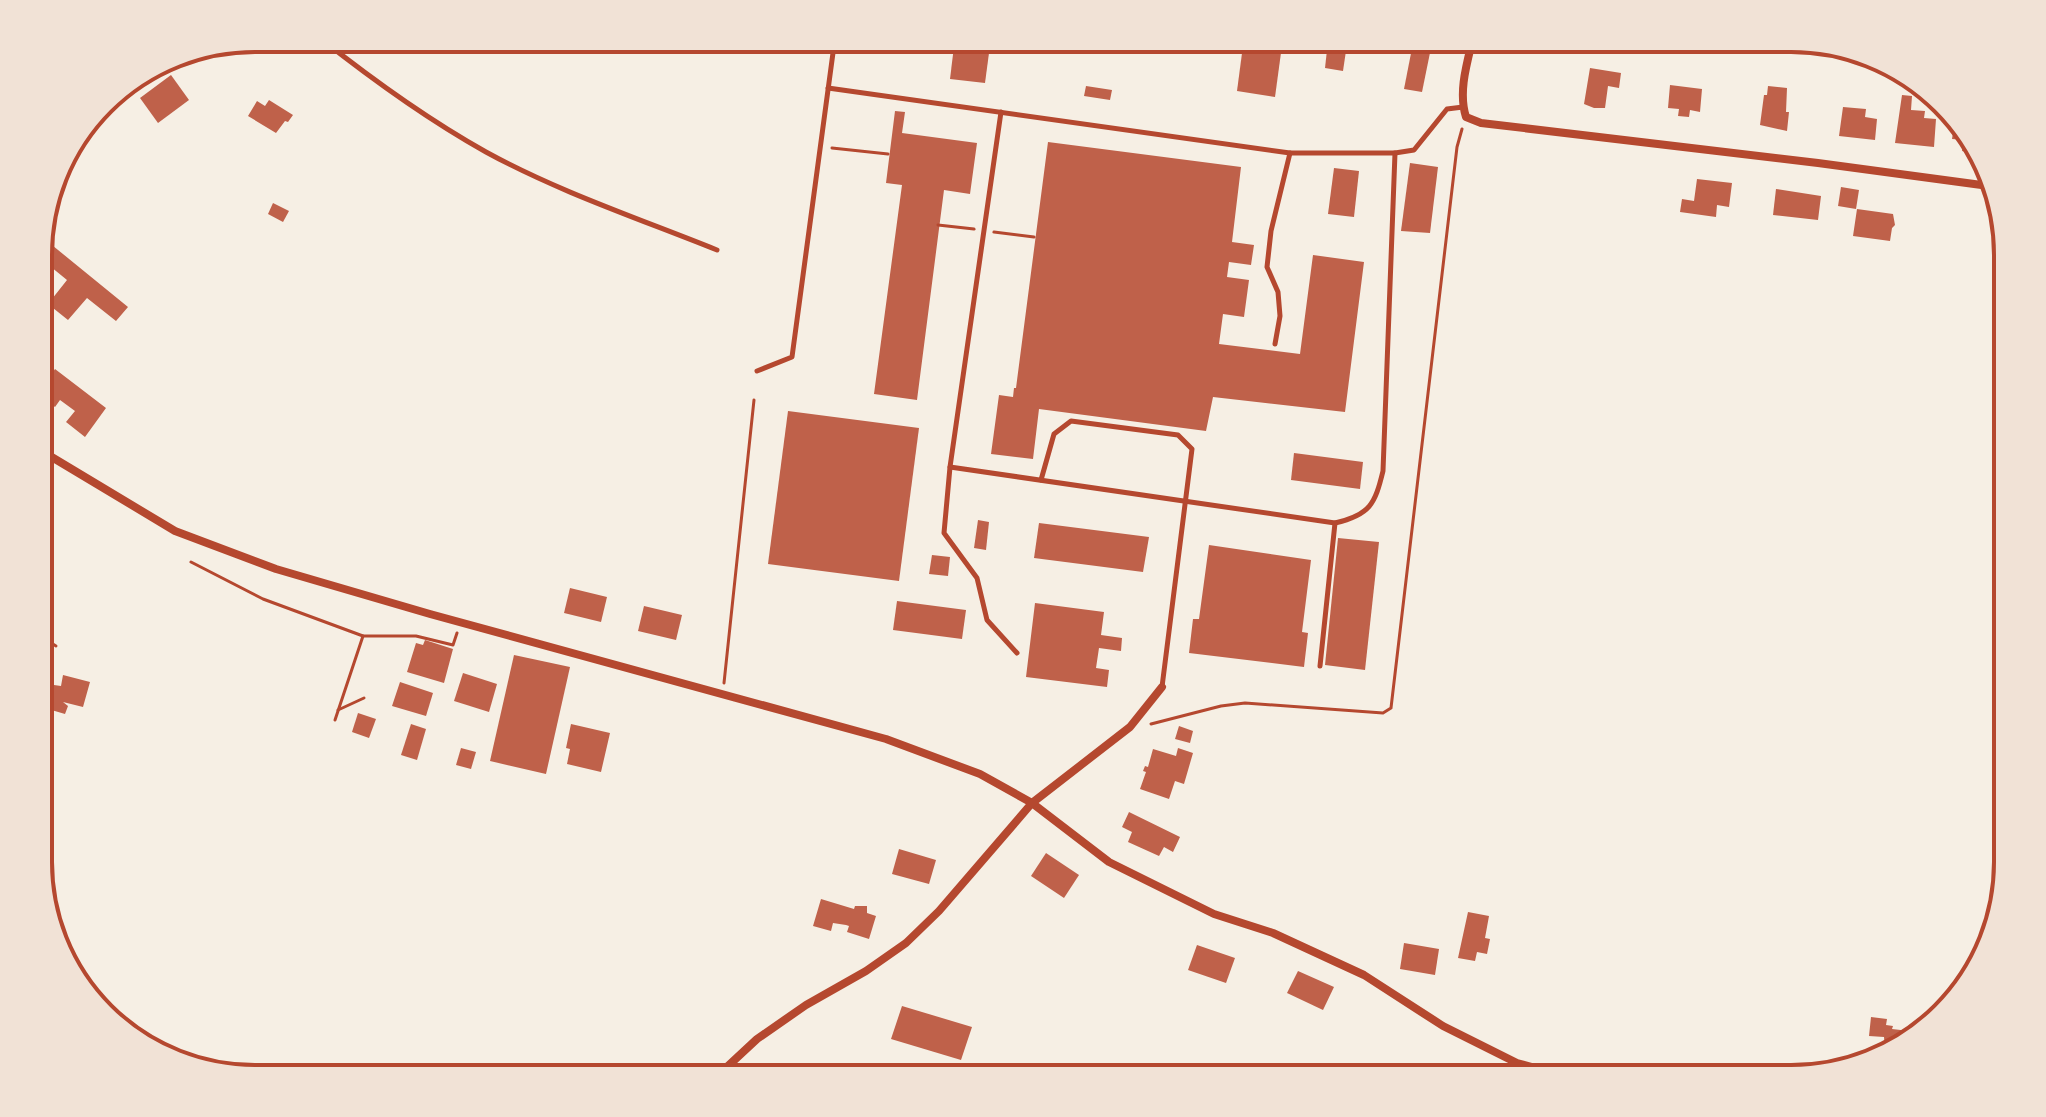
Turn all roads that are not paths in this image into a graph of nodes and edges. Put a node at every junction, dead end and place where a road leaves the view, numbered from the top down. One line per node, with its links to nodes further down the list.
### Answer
1 (338, 52): 10 (lane)
2 (833, 52): 4 (lane)
3 (1470, 52): 5 (street)
4 (828, 88): 6 (lane); 12 (lane)
5 (1463, 107): 8 (lane); 9 (street)
6 (1001, 112): 7 (lane); 14 (lane)
7 (1290, 153): 8 (lane); 11 (lane)
8 (1395, 153): 17 (lane)
9 (1982, 185)
10 (717, 250)
11 (1275, 344)
12 (757, 371)
13 (52, 457): 21 (street)
14 (950, 467): 15 (lane); 18 (lane)
15 (1041, 480): 16 (lane); 16 (lane)
16 (1186, 501): 17 (lane); 20 (lane)
17 (1335, 523): 19 (lane)
18 (1017, 653)
19 (1320, 666)
20 (1162, 687): 21 (street)
21 (1032, 803): 22 (street); 23 (street)
22 (729, 1065)
23 (1524, 1065)

